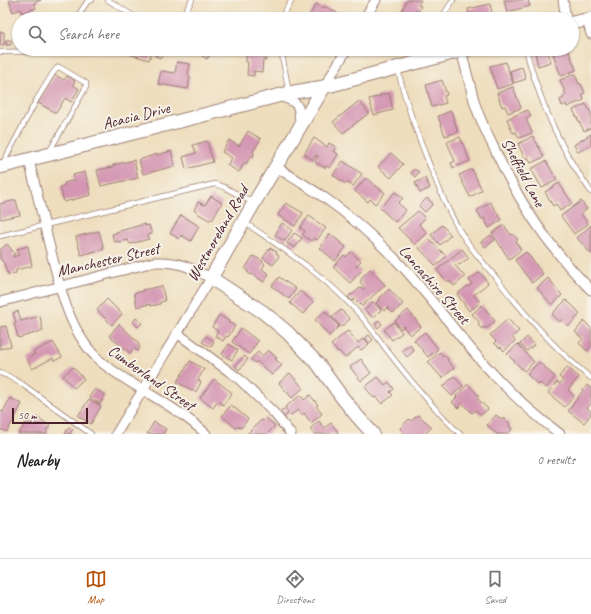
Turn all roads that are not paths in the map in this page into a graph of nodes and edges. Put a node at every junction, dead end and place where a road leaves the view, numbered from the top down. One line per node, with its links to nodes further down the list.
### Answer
1 (92, 0): 8 (lane)
2 (108, 0): 9 (lane)
3 (192, 0): 10 (lane)
4 (292, 0): 11 (lane)
5 (376, 0): 12 (street)
6 (453, 0): 13 (lane)
7 (563, 0): 14 (street)
8 (81, 12)
9 (127, 12)
10 (185, 12)
11 (285, 12)
12 (368, 12)
13 (445, 12)
14 (565, 12)
15 (589, 19): 16 (street); 17 (street)
16 (579, 21)
17 (591, 34)
18 (0, 52): 19 (lane)
19 (12, 52)
20 (281, 56): 29 (lane)
21 (343, 56): 28 (street, Westmoreland Road)
22 (419, 56): 26 (lane)
23 (440, 56): 26 (street, Acacia Drive)
24 (466, 56): 42 (street, Sheffield Lane)
25 (528, 56): 35 (lane)
26 (415, 62): 27 (street, Acacia Drive)
27 (398, 67): 28 (street, Acacia Drive); 46 (lane)
28 (324, 86): 29 (street, Acacia Drive); 30 (street, Westmoreland Road)
29 (284, 94): 30 (street); 31 (street, Acacia Drive)
30 (300, 127): 34 (street, Westmoreland Road)
31 (48, 155): 32 (street, Acacia Drive); 33 (lane)
32 (29, 160): 33 (street, Acacia Drive); 38 (street, Cumberland Street)
33 (0, 166)
34 (276, 167): 36 (street, Westmoreland Road); 54 (street, Lancashire Street)
35 (591, 192)
36 (254, 203): 37 (street, Westmoreland Road); 38 (lane)
37 (243, 221): 40 (street, Westmoreland Road); 53 (lane)
38 (45, 225): 39 (lane); 41 (street, Cumberland Street)
39 (0, 236)
40 (211, 278): 41 (street, Manchester Street); 44 (street, Westmoreland Road); 52 (street, Manchester Street)
41 (60, 287): 43 (street, Manchester Street); 47 (street, Cumberland Street)
42 (591, 290)
43 (0, 302)
44 (177, 333): 47 (street, Westmoreland Road); 51 (street)
45 (0, 373): 49 (lane)
46 (591, 378)
47 (143, 390): 48 (street, Cumberland Street); 50 (street, Westmoreland Road)
48 (200, 432)
49 (91, 434)
50 (116, 434)
51 (291, 434)
52 (373, 434)
53 (460, 434)
54 (560, 434)

